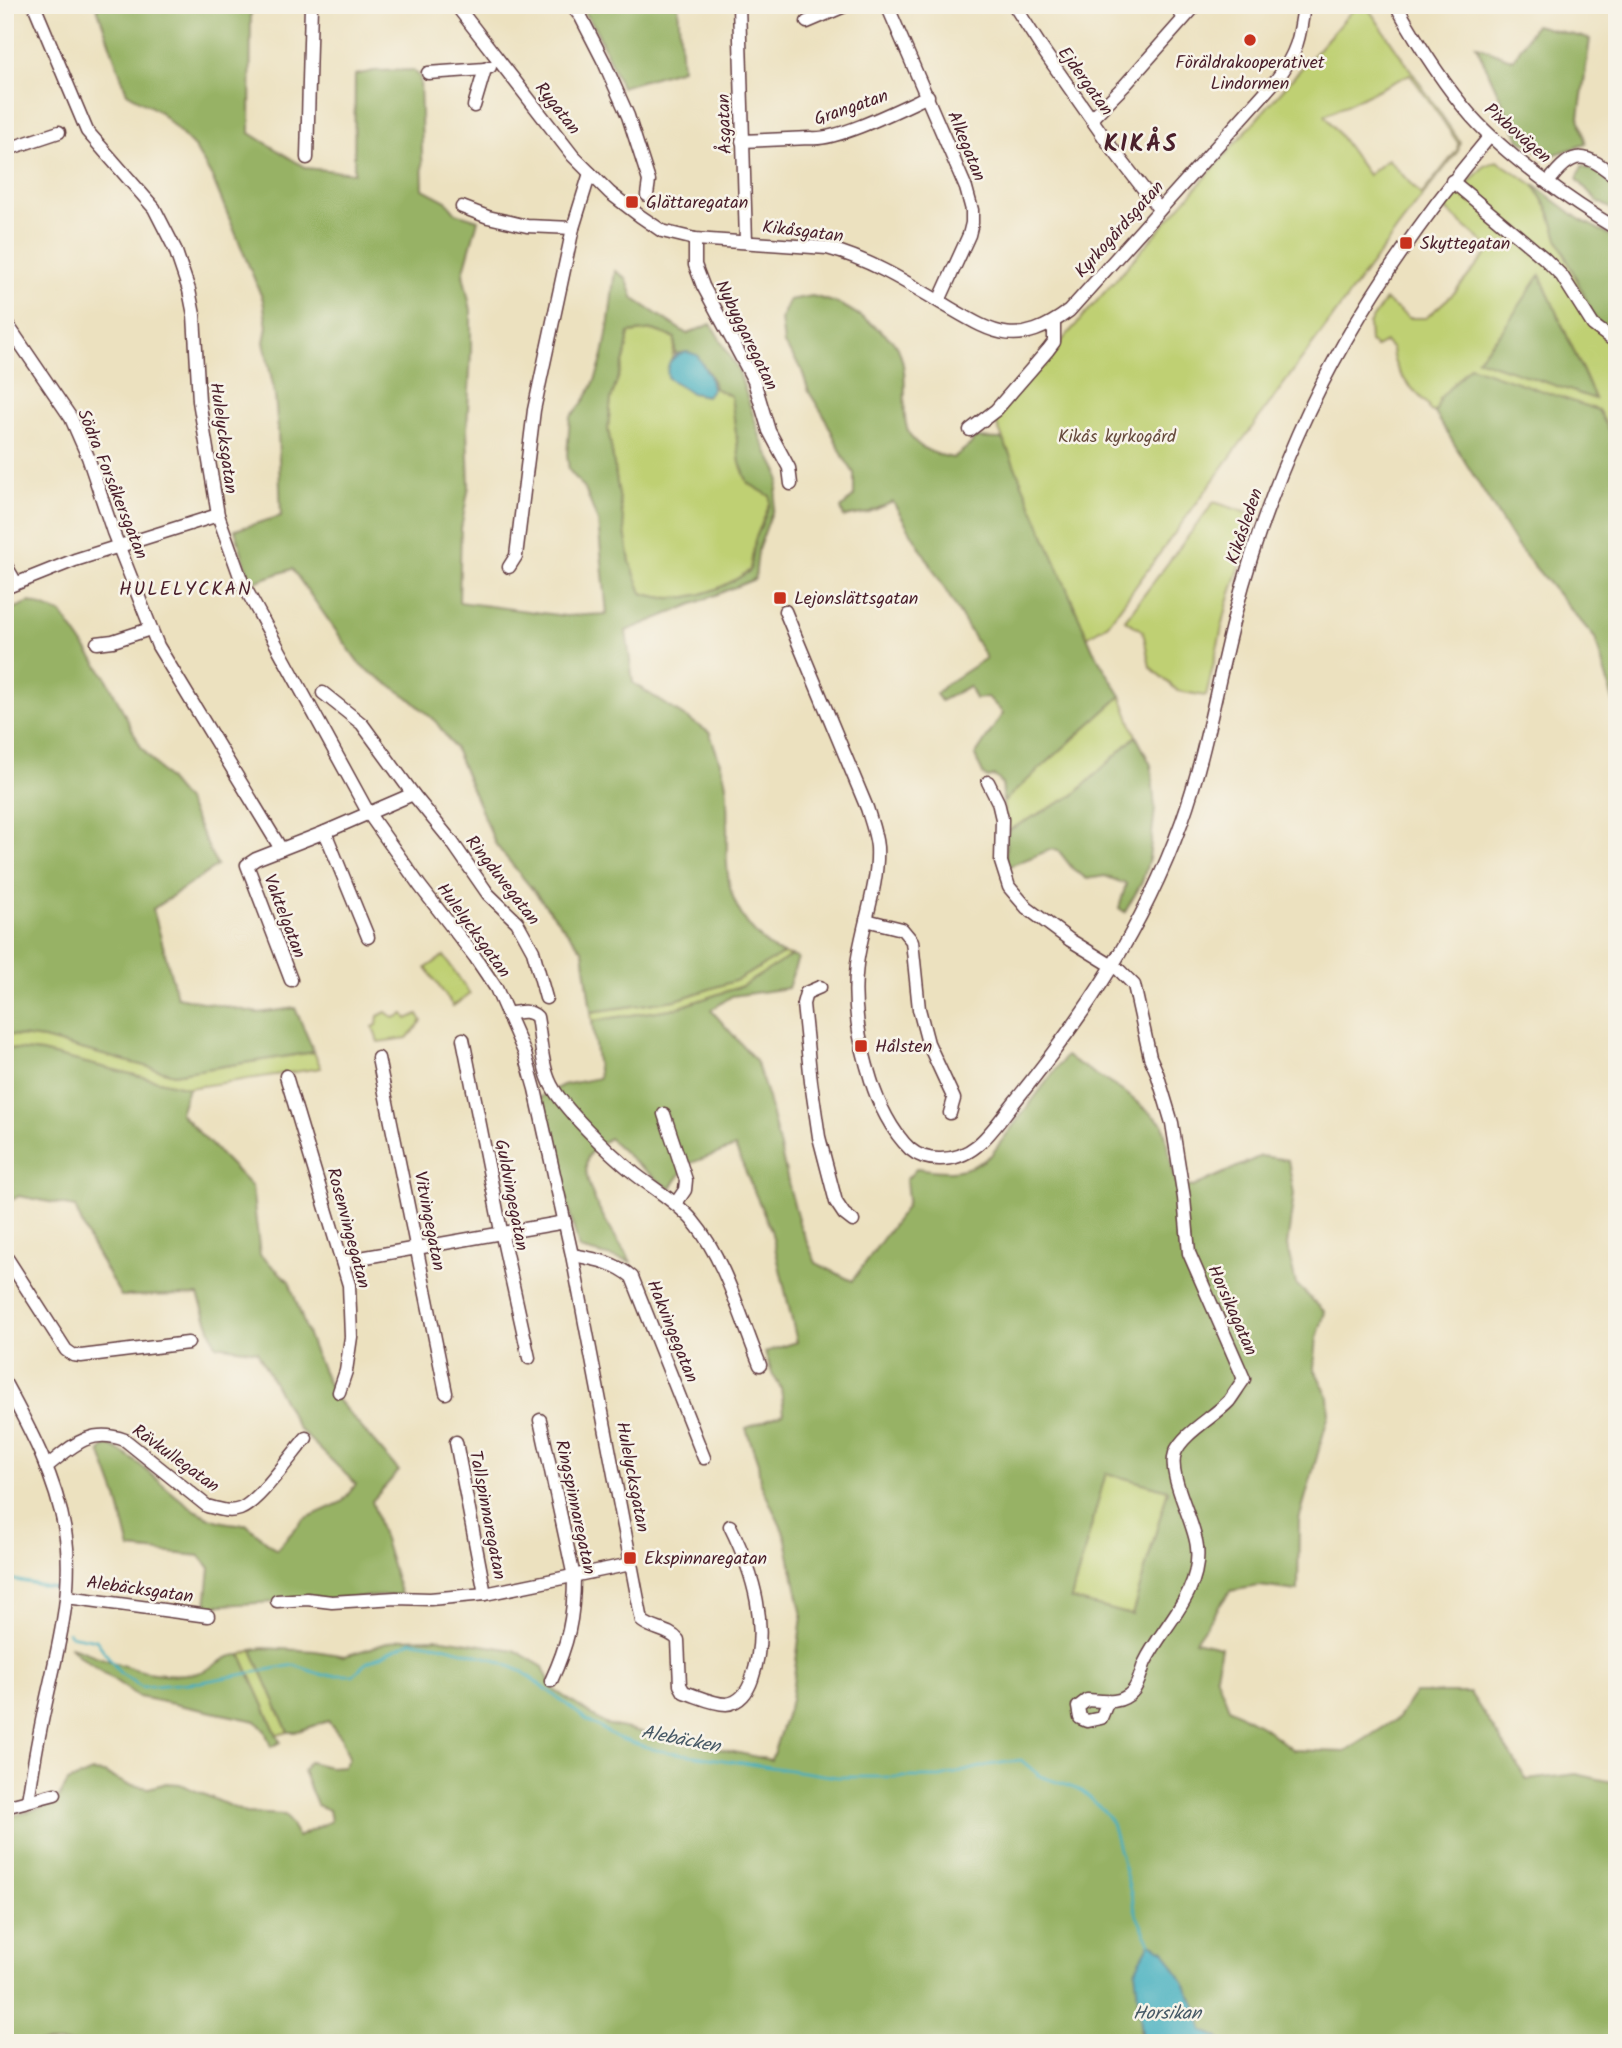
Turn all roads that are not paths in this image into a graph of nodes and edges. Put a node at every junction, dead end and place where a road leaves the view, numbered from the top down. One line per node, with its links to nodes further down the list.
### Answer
1 (34, 5): 43 (street, Hulelycksgatan)
2 (311, 5): 25 (street)
3 (456, 5): 15 (street, Rygatan)
4 (571, 5): 30 (street)
5 (738, 5): 23 (street, Åsgatan)
6 (847, 5): 14 (street)
7 (887, 5): 18 (street, Alkegatan)
8 (1014, 5): 20 (street, Ejdergatan)
9 (1175, 5): 13 (street)
10 (1196, 5): 13 (street)
11 (1304, 5): 32 (street, Kyrkogårdsgatan)
12 (1396, 5): 22 (street, Pixbovägen)
13 (1184, 18): 20 (street)
14 (807, 22)
15 (501, 63): 16 (street); 26 (street, Rygatan)
16 (485, 69): 17 (street); 19 (street)
17 (428, 73)
18 (928, 96): 23 (street, Grangatan); 37 (street, Alkegatan)
19 (474, 106)
20 (1092, 118): 32 (street, Ejdergatan)
21 (59, 132): 24 (street)
22 (1490, 136): 28 (street, Kikåsleden); 29 (street, Pixbovägen)
23 (742, 141): 36 (street, Åsgatan)
24 (5, 150)
25 (307, 158)
26 (590, 173): 33 (street); 35 (street, Kikåsgatan)
27 (1616, 176): 29 (street)
28 (1452, 181): 40 (street); 59 (street, Kikåsleden)
29 (1548, 183): 34 (street, Pixbovägen)
30 (647, 195)
31 (462, 207): 33 (street)
32 (1159, 209): 39 (street, Kyrkogårdsgatan)
33 (573, 228): 46 (street)
34 (1617, 229)
35 (695, 239): 36 (street, Kikåsgatan); 42 (street, Nybyggaregatan)
36 (746, 242): 37 (street, Kikåsgatan)
37 (939, 301): 39 (street, Kikåsgatan)
38 (5, 321): 44 (street, Södra Forsåkersgatan)
39 (1054, 323): 41 (street, Kyrkogårdsgatan)
40 (1617, 343)
41 (970, 430)
42 (791, 484)
43 (218, 515): 44 (street); 54 (street, Hulelycksgatan)
44 (120, 546): 47 (street); 49 (street, Södra Forsåkersgatan)
45 (5, 564): 47 (street)
46 (509, 567)
47 (10, 586)
48 (785, 611): 57 (street)
49 (150, 629): 50 (street); 56 (street, Södra Forsåkersgatan)
50 (97, 643)
51 (323, 693): 53 (street, Ringduvegatan)
52 (988, 782): 59 (street)
53 (413, 794): 54 (street, Vaktelgatan); 62 (street, Ringduvegatan)
54 (369, 814): 55 (street, Vaktelgatan); 63 (street, Hulelycksgatan)
55 (326, 832): 56 (street, Vaktelgatan); 58 (street)
56 (281, 849): 60 (street, Vaktelgatan)
57 (866, 920): 59 (street); 67 (street)
58 (368, 937)
59 (1114, 967): 96 (street, Horsikagatan)
60 (290, 980)
61 (820, 987): 70 (street)
62 (547, 998)
63 (508, 1014): 69 (street); 71 (street, Hulelycksgatan)
64 (463, 1039): 72 (street, Guldvingegatan)
65 (378, 1058): 73 (street, Vitvingegatan)
66 (286, 1076): 76 (street, Rosenvingegatan)
67 (950, 1113)
68 (664, 1114): 69 (street)
69 (676, 1203): 79 (street)
70 (853, 1221)
71 (565, 1222): 72 (street); 75 (street, Hulelycksgatan)
72 (501, 1231): 73 (street); 78 (street, Guldvingegatan)
73 (417, 1246): 76 (street); 82 (street, Vitvingegatan)
74 (5, 1255): 77 (street)
75 (572, 1255): 86 (street, Hakvingegatan); 89 (street, Hulelycksgatan)
76 (343, 1261): 81 (street, Rosenvingegatan)
77 (188, 1343)
78 (529, 1358)
79 (760, 1365)
80 (5, 1383): 87 (street)
81 (339, 1392)
82 (446, 1392)
83 (540, 1420): 90 (street, Ringspinnaregatan)
84 (306, 1438): 87 (street, Rävkullegatan)
85 (456, 1442): 91 (street, Tallspinnaregatan)
86 (704, 1458)
87 (46, 1467): 92 (street)
88 (730, 1526): 89 (street, Hulelycksgatan)
89 (631, 1564): 90 (street)
90 (574, 1577): 91 (street); 95 (street, Ringspinnaregatan)
91 (485, 1594): 93 (street)
92 (67, 1597): 94 (street, Alebäcksgatan); 98 (street)
93 (277, 1601)
94 (208, 1616)
95 (551, 1681)
96 (1108, 1701)
97 (55, 1794): 98 (street)
98 (28, 1800): 99 (street)
99 (5, 1807)

